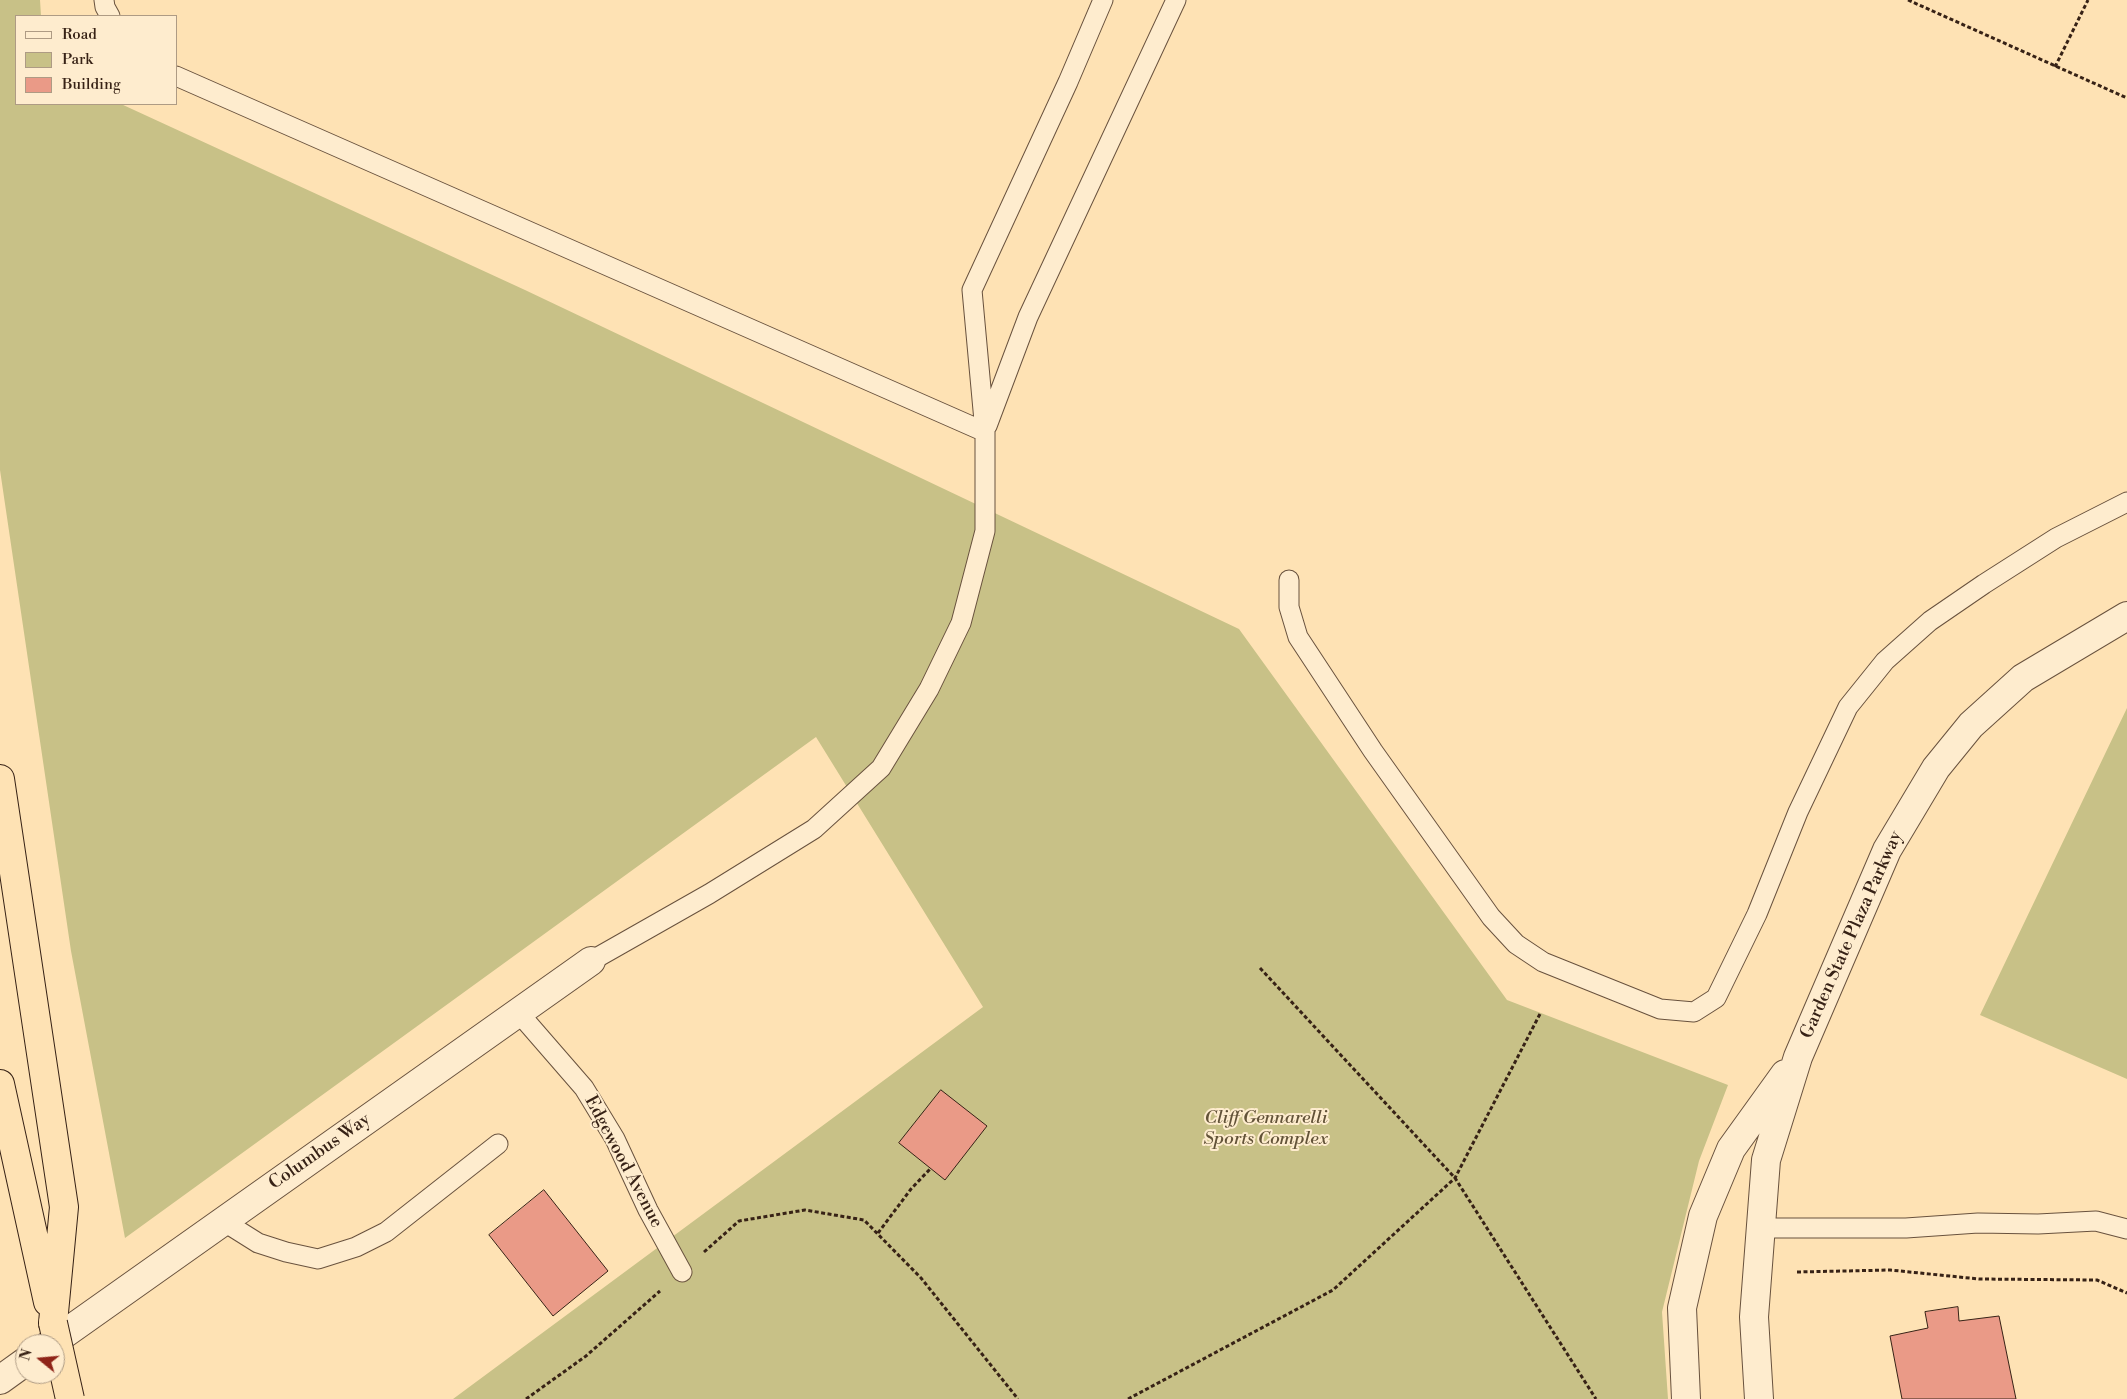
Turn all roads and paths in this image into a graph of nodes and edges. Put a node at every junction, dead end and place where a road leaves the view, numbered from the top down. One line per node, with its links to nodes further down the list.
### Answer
1 (104, 0): 6 (lane)
2 (1103, 0): 10 (lane)
3 (1176, 0): 10 (lane)
4 (1908, 0): 7 (path)
5 (2088, 0): 7 (path)
6 (109, 15)
7 (2055, 67): 9 (path)
8 (178, 77): 10 (lane)
9 (2127, 98)
10 (985, 432): 15 (lane)
11 (2127, 502): 12 (lane)
12 (1289, 580)
13 (2127, 616): 19 (street, Garden State Plaza Parkway)
14 (0, 779): 31 (highway)
15 (591, 962): 17 (street, Columbus Way)
16 (1260, 968): 23 (path)
17 (518, 1012): 24 (street, Columbus Way); 28 (lane, Edgewood Avenue)
18 (1540, 1012): 23 (path)
19 (1798, 1057): 25 (street, Garden State Plaza Parkway); 40 (street, Garden State Plaza Parkway)
20 (0, 1084): 31 (highway)
21 (498, 1144): 24 (lane)
22 (931, 1168): 27 (path)
23 (1455, 1178): 38 (path); 39 (path)
24 (223, 1221): 31 (street, Columbus Way)
25 (1760, 1228): 26 (lane); 41 (street, Garden State Plaza Parkway)
26 (2127, 1229)
27 (878, 1233): 28 (path); 37 (path)
28 (682, 1272): 36 (path)
29 (1797, 1272): 30 (path)
30 (2127, 1293)
31 (51, 1334)
32 (15, 1369): 33 (street)
33 (0, 1380)
34 (65, 1382): 35 (highway, bridge)
35 (70, 1399)
36 (526, 1399)
37 (1018, 1399)
38 (1128, 1399)
39 (1596, 1399)
40 (1686, 1399)
41 (1759, 1399)

